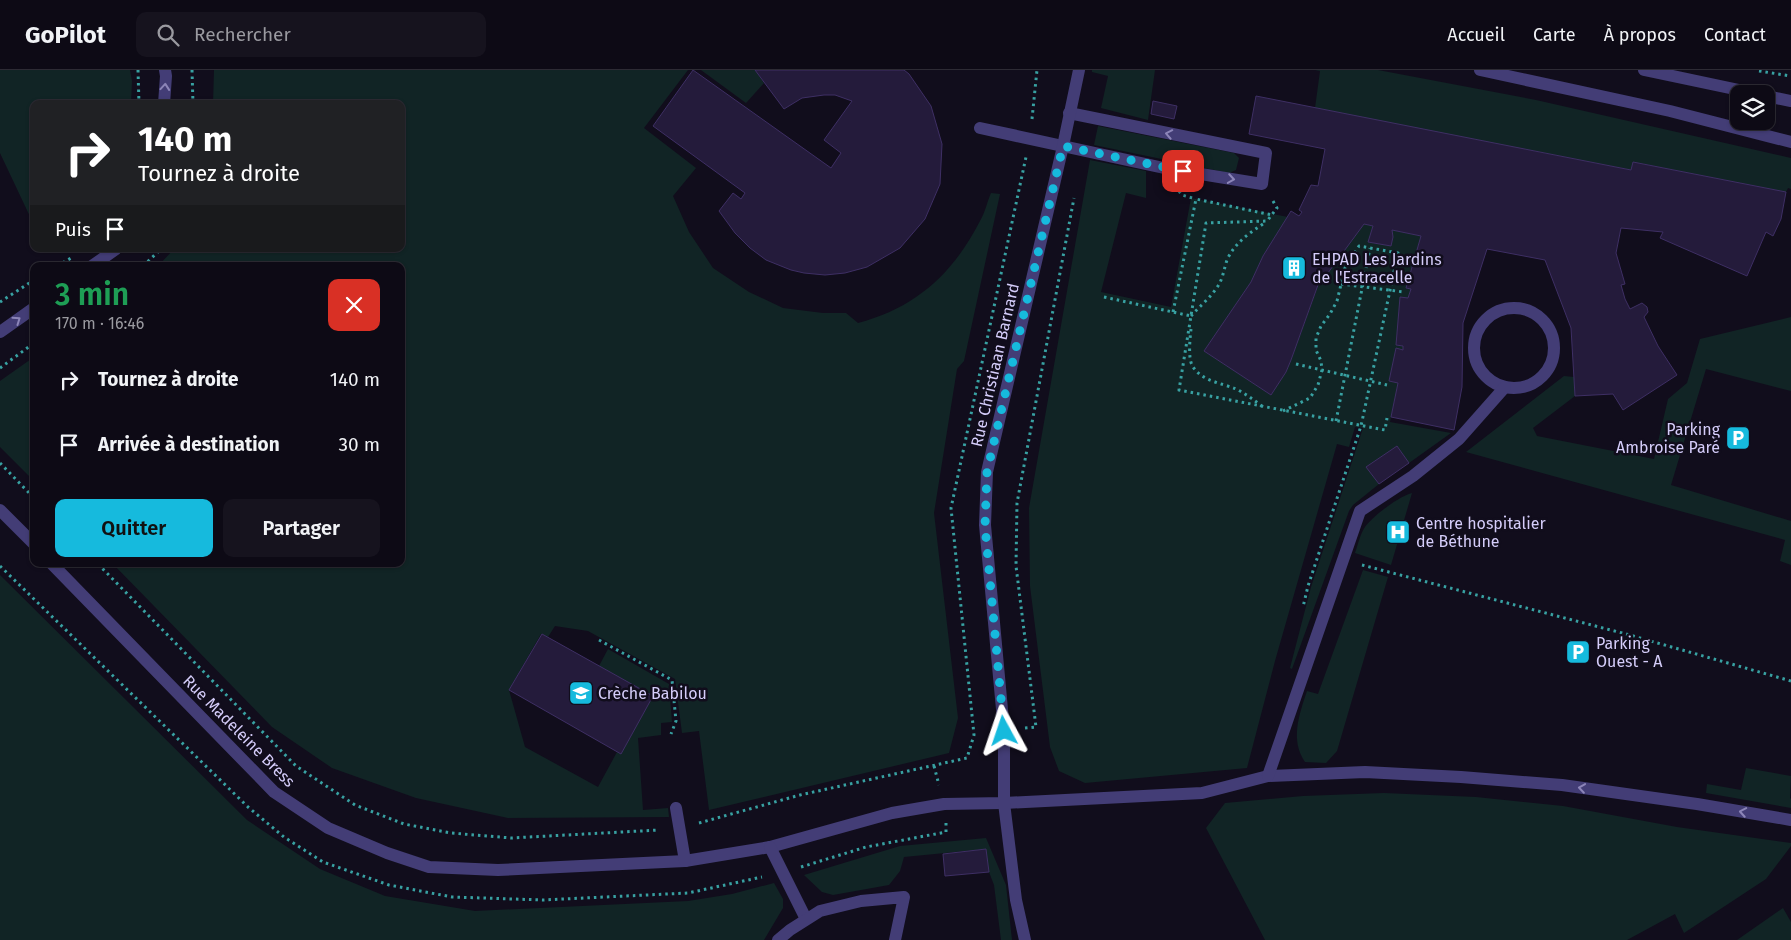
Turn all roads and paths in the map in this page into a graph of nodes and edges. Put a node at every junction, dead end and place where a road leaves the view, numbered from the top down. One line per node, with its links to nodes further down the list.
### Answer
1 (138, 70): 12 (path)
2 (165, 70): 13 (street, one-way to 2)
3 (192, 70): 14 (path)
4 (1037, 70): 18 (path)
5 (1079, 70): 16 (street, Rue Christiaan Barnard)
6 (1480, 70): 19 (street)
7 (1644, 70): 10 (street)
8 (1754, 70): 9 (path)
9 (1791, 76)
10 (1730, 88)
11 (1775, 98): 15 (street)
12 (139, 100)
13 (164, 100)
14 (193, 100)
15 (1791, 101)
16 (1069, 114): 20 (street, Rue Christiaan Barnard); 21 (street, one-way to 16)
17 (980, 128): 18 (street)
18 (1030, 138): 20 (street); 67 (path)
19 (1791, 142)
20 (1063, 146): 21 (street, one-way to 21); 65 (street, Rue Christiaan Barnard)
21 (1262, 184): 23 (path)
22 (1076, 189): 65 (path)
23 (1272, 215): 24 (path); 38 (path)
24 (1267, 221): 39 (path); 39 (path)
25 (1370, 248): 31 (path); 32 (path); 33 (path)
26 (112, 252): 28 (street)
27 (158, 252): 29 (path)
28 (98, 262)
29 (147, 262)
30 (30, 283): 36 (path)
31 (1340, 284): 32 (path); 44 (path)
32 (1363, 286): 33 (path); 45 (path)
33 (1389, 290): 34 (path); 46 (path)
34 (1404, 292)
35 (1104, 297): 38 (path)
36 (0, 302)
37 (30, 311): 40 (street, one-way to 37)
38 (1173, 312): 39 (path)
39 (1191, 316): 49 (path); 49 (path)
40 (0, 332)
41 (30, 346): 43 (path)
42 (1296, 364): 44 (path)
43 (0, 368)
44 (1322, 370): 45 (path); 50 (path)
45 (1345, 375): 46 (path); 52 (path)
46 (1370, 381): 47 (path); 53 (path)
47 (1387, 385)
48 (1506, 388): 48 (street); 68 (street)
49 (1264, 407): 50 (path)
50 (1283, 411): 52 (path)
51 (1388, 418): 53 (path)
52 (1336, 421): 53 (path)
53 (1360, 426): 62 (path)
54 (0, 464): 55 (path)
55 (30, 494)
56 (0, 510): 57 (street)
57 (30, 540)
58 (1360, 565): 64 (path)
59 (0, 566): 75 (path)
60 (55, 567): 74 (street, Rue Madeleine Bress)
61 (101, 567): 72 (path)
62 (1301, 615)
63 (599, 640): 66 (path)
64 (1791, 681)
65 (1004, 731): 67 (path); 69 (street, Rue Christiaan Barnard)
66 (671, 734)
67 (974, 735): 72 (path)
68 (1268, 776): 69 (street, Rue Madeleine Bress); 71 (street, Rue Madeleine Bress, one-way to 68)
69 (1004, 803): 73 (street, Rue Madeleine Bress); 79 (street, Rue Christiaan Barnard)
70 (676, 808): 72 (street)
71 (1791, 820)
72 (679, 829): 74 (street)
73 (770, 846): 74 (street, Rue Madeleine Bress); 76 (street)
74 (685, 861)
75 (324, 862)
76 (806, 919): 77 (street); 78 (street)
77 (778, 940)
78 (895, 940)
79 (1025, 940)

